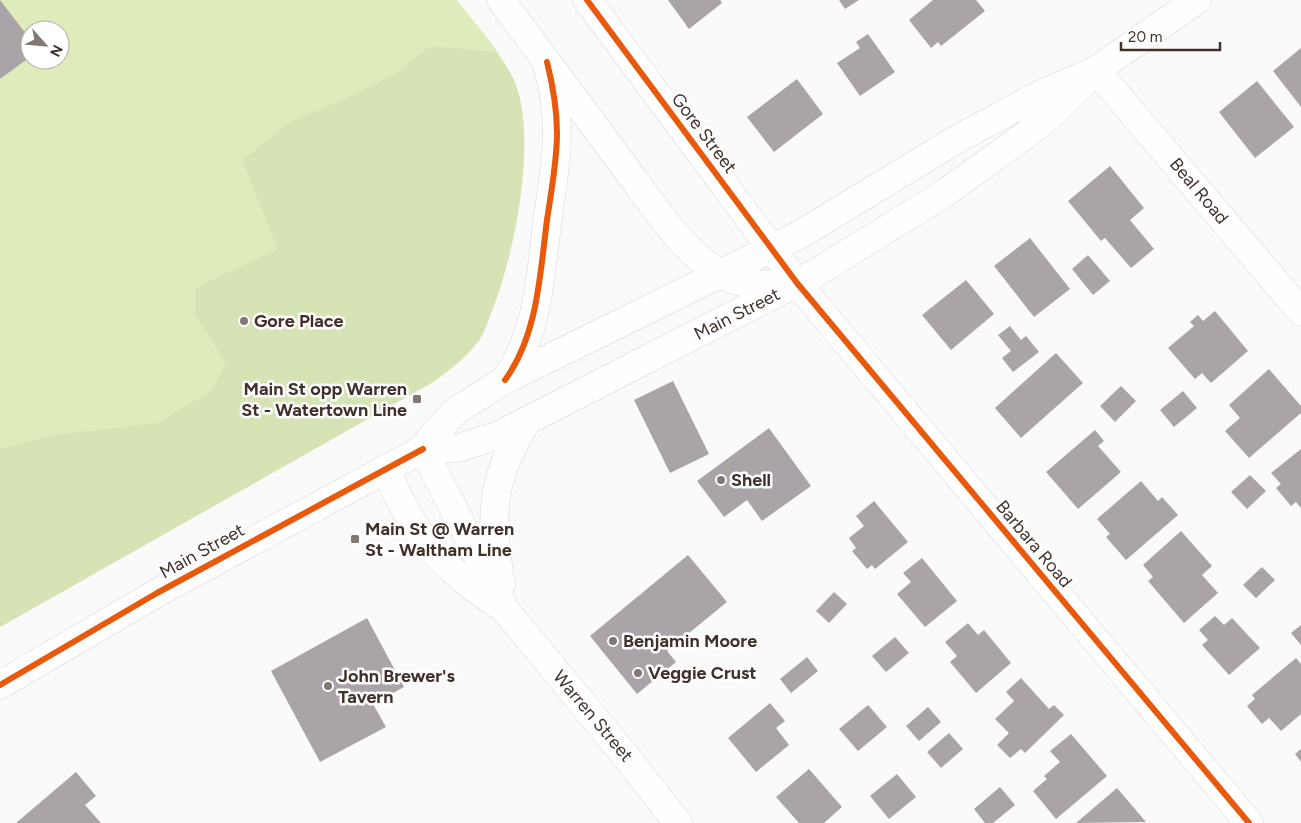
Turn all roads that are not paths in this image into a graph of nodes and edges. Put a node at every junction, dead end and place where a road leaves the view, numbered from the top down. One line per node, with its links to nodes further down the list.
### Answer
1 (500, 0): 4 (main road)
2 (587, 0): 6 (main road, Gore Street)
3 (1197, 0): 5 (main road, Main Street)
4 (547, 62): 7 (main road); 10 (main road)
5 (1096, 70): 6 (main road, Main Street); 8 (main road, Main Street); 9 (main road, Beal Road)
6 (772, 249): 7 (main road, Main Street); 8 (main road, Gore Street)
7 (720, 274): 8 (main road); 10 (main road, Main Street)
8 (797, 283): 11 (main road, Main Street); 17 (main road, Barbara Road)
9 (1301, 312)
10 (505, 380): 12 (main road, Main Street)
11 (526, 423): 12 (main road, Main Street); 14 (main road)
12 (423, 449): 13 (main road, Main Street); 14 (main road, Warren Street)
13 (385, 469): 14 (main road, Warren Street); 15 (main road, Main Street)
14 (506, 611): 16 (main road, Warren Street)
15 (0, 685)
16 (678, 823)
17 (1249, 823)

